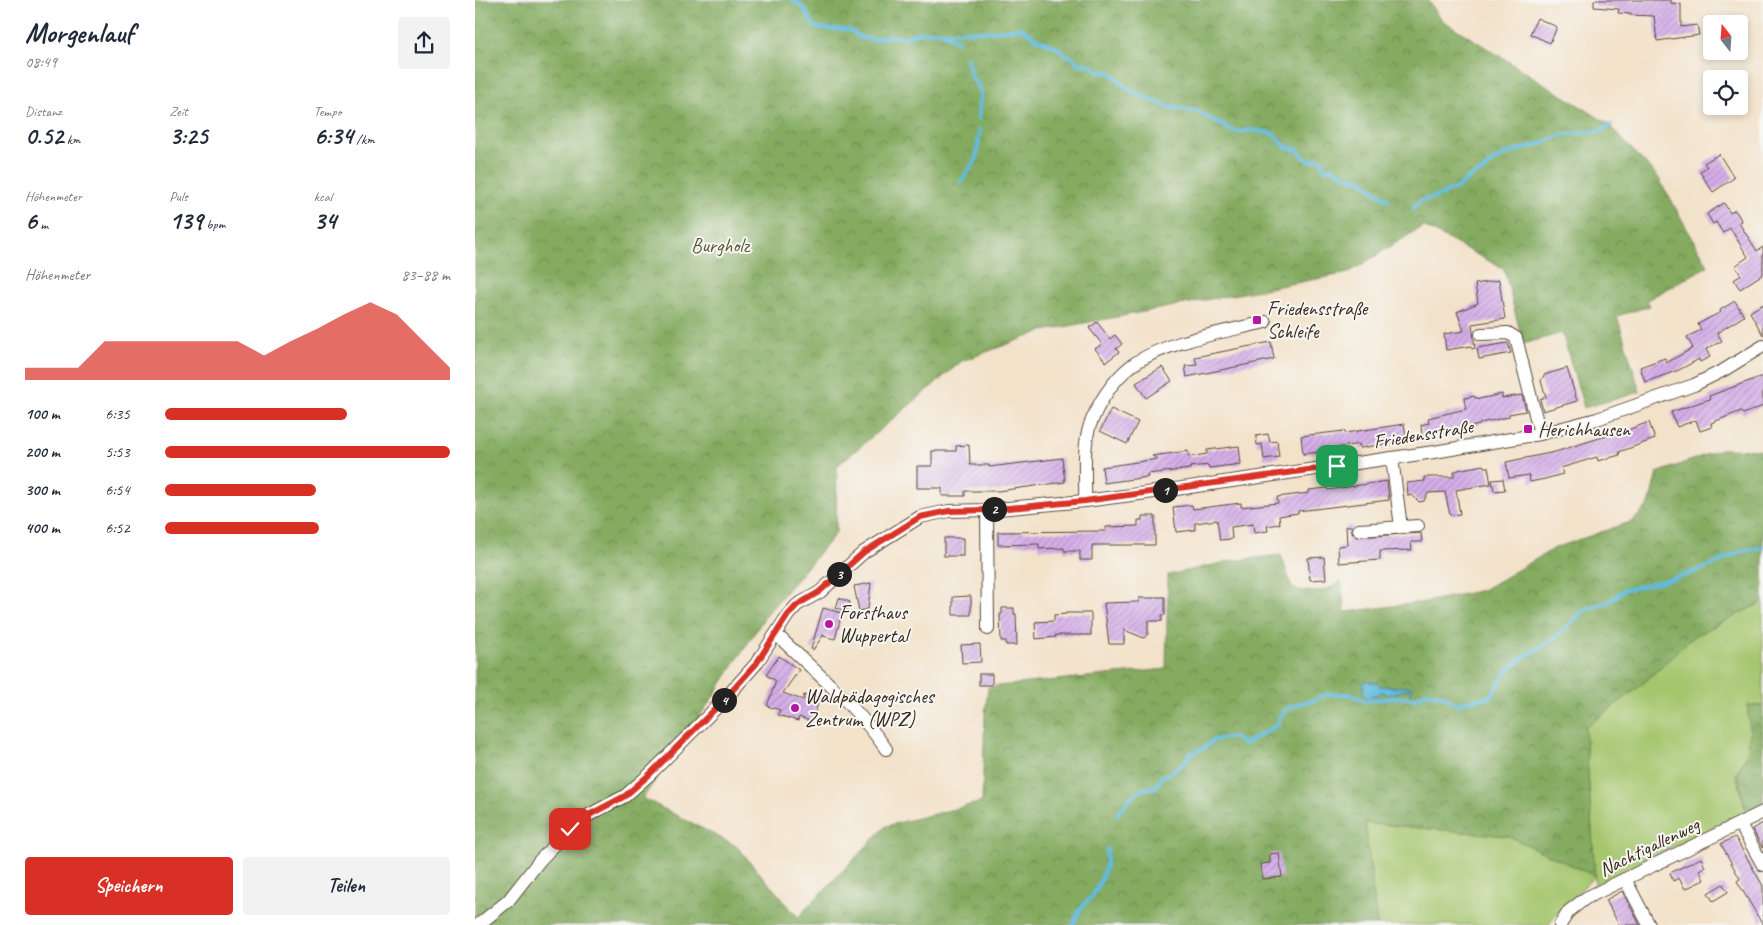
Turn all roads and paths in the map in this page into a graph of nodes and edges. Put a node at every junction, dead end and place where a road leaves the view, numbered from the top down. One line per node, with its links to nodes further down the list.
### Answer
1 (1265, 322): 6 (street)
2 (1481, 334): 4 (street)
3 (1758, 350): 4 (street, Friedensstraße)
4 (1541, 434): 5 (street, Friedensstraße)
5 (1391, 458): 6 (street, Friedensstraße); 9 (street)
6 (1085, 501): 7 (street, Friedensstraße)
7 (987, 510): 11 (street); 12 (street, Friedensstraße)
8 (1418, 526): 9 (street)
9 (1401, 527): 10 (street)
10 (1359, 530)
11 (988, 629)
12 (775, 634): 13 (street); 18 (street, Friedensstraße)
13 (886, 749)
14 (1763, 812): 15 (street, Nachtigallenweg)
15 (1740, 824): 16 (street); 17 (street, Nachtigallenweg)
16 (1763, 865)
17 (1625, 879): 19 (street, Nachtigallenweg); 20 (street)
18 (478, 925)
19 (1560, 925)
20 (1649, 925)

